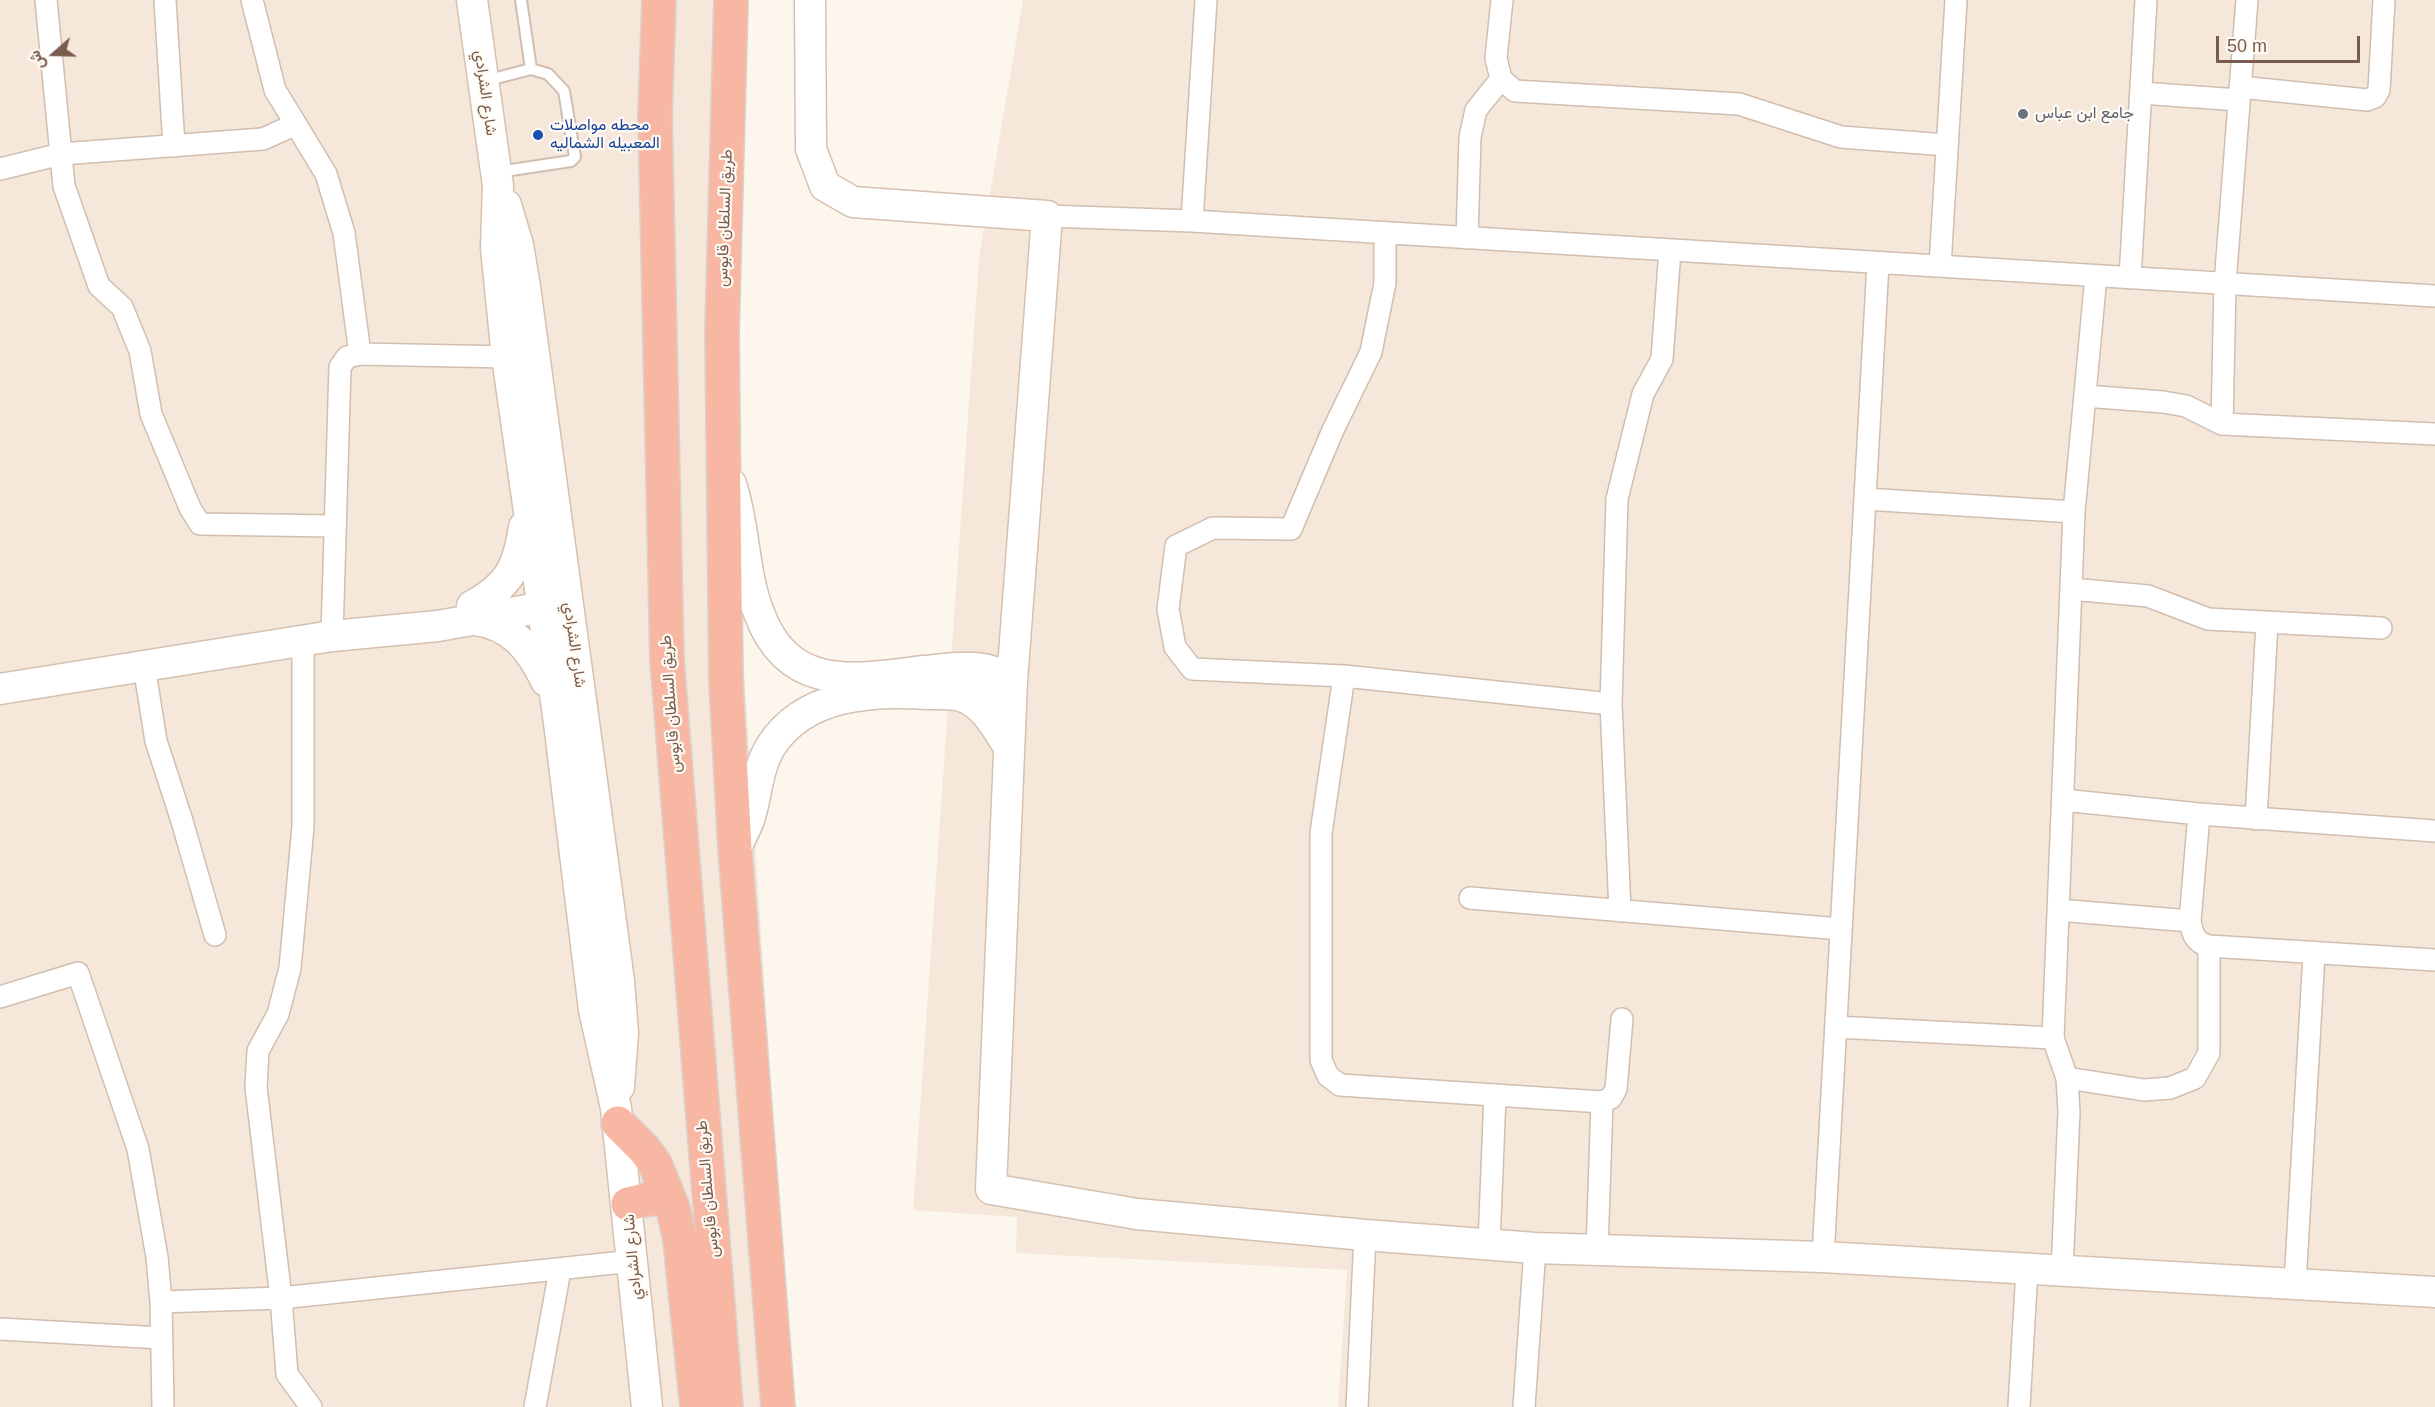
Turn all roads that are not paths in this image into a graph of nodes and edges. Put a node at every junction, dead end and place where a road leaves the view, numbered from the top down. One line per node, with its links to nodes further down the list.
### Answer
1 (46, 0): 23 (street)
2 (165, 0): 21 (street)
3 (252, 0): 20 (street)
4 (472, 0): 17 (street, شارع الشرادي)
5 (521, 0): 15 (lane)
6 (659, 0): 108 (highway, طريق السلطان قابوس)
7 (731, 0): 42 (highway, طريق السلطان قابوس)
8 (810, 0): 26 (street)
9 (1206, 0): 27 (street)
10 (1502, 0): 16 (street)
11 (1956, 0): 22 (street)
12 (2146, 0): 18 (street)
13 (2247, 0): 19 (street)
14 (2384, 0): 19 (street)
15 (531, 69): 17 (lane); 25 (lane)
16 (1501, 79): 22 (street); 29 (street)
17 (484, 81): 25 (street, شارع الشرادي)
18 (2141, 93): 19 (street); 34 (street)
19 (2240, 94): 35 (street)
20 (294, 125): 21 (street); 37 (street)
21 (174, 146): 23 (street)
22 (1947, 146): 32 (street)
23 (61, 154): 24 (street); 46 (street)
24 (0, 169)
25 (497, 179): 38 (street, شارع الشرادي); 48 (street, شارع الشرادي)
26 (1047, 216): 27 (street); 51 (street)
27 (1192, 221): 28 (street)
28 (1385, 233): 29 (street); 57 (street)
29 (1467, 238): 30 (street)
30 (1670, 250): 31 (street); 61 (street)
31 (1878, 263): 32 (street); 44 (street)
32 (1940, 266): 33 (street)
33 (2096, 276): 34 (street); 39 (street)
34 (2130, 278): 35 (street)
35 (2225, 284): 36 (street); 40 (street)
36 (2435, 296)
37 (360, 354): 38 (street); 46 (street)
38 (507, 357): 43 (street, شارع الشرادي)
39 (2085, 396): 40 (street); 45 (street)
40 (2222, 424): 41 (street)
41 (2435, 434)
42 (723, 462): 56 (street); 68 (highway, طريق السلطان قابوس)
43 (526, 495): 48 (street, شارع الشرادي); 49 (street)
44 (1865, 499): 45 (street); 73 (street)
45 (2074, 512): 47 (street)
46 (335, 526): 53 (street)
47 (2071, 589): 50 (street); 64 (street)
48 (553, 594): 49 (street); 62 (street, شارع الشرادي); 85 (street, شارع الشرادي)
49 (472, 613): 53 (street); 62 (street)
50 (2267, 623): 52 (street); 66 (street)
51 (1017, 624): 56 (street); 58 (street)
52 (2380, 627)
53 (332, 636): 54 (street)
54 (303, 641): 55 (street); 99 (street)
55 (144, 666): 59 (street); 74 (street)
56 (964, 666): 58 (street)
57 (1344, 676): 61 (street); 83 (street)
58 (1012, 681): 60 (street); 63 (street)
59 (0, 689)
60 (963, 696): 63 (street); 68 (street)
61 (1611, 704): 71 (street)
62 (559, 723): 85 (street, شارع الشرادي)
63 (1009, 747): 88 (street)
64 (2063, 800): 65 (street); 70 (street)
65 (2199, 814): 66 (street); 72 (street)
66 (2256, 819): 67 (street)
67 (2435, 831)
68 (735, 849): 109 (highway, طريق السلطان قابوس)
69 (1470, 898): 71 (street)
70 (2058, 910): 72 (street); 81 (street)
71 (1620, 911): 73 (street)
72 (2190, 921): 75 (street)
73 (1841, 929): 80 (street)
74 (215, 935)
75 (2209, 946): 76 (street); 82 (street)
76 (2314, 954): 77 (street); 97 (street)
77 (2435, 960)
78 (0, 997): 100 (street)
79 (1622, 1019): 84 (street)
80 (1836, 1028): 81 (street); 92 (street)
81 (2053, 1038): 82 (street)
82 (2067, 1078): 96 (street)
83 (1495, 1095): 84 (street); 89 (street)
84 (1602, 1102): 91 (street)
85 (617, 1116): 86 (highway); 87 (street, شارع الشرادي)
86 (669, 1198): 87 (highway); 107 (highway)
87 (628, 1204): 93 (street, شارع الشرادي)
88 (1365, 1235): 89 (street); 110 (street)
89 (1489, 1244): 90 (street)
90 (1534, 1248): 91 (street); 111 (street)
91 (1597, 1250): 92 (street)
92 (1823, 1257): 94 (street)
93 (633, 1262): 95 (street); 106 (street, شارع الشرادي)
94 (2026, 1269): 96 (street); 112 (street)
95 (560, 1270): 99 (street); 105 (street)
96 (2062, 1271): 97 (street)
97 (2295, 1284): 98 (street)
98 (2435, 1292)
99 (281, 1298): 100 (street); 104 (street)
100 (161, 1302): 102 (street)
101 (0, 1329): 102 (street)
102 (161, 1338): 103 (street)
103 (163, 1407)
104 (311, 1407)
105 (535, 1407)
106 (647, 1407)
107 (697, 1407)
108 (726, 1407)
109 (778, 1407)
110 (1357, 1407)
111 (1524, 1407)
112 (2019, 1407)

